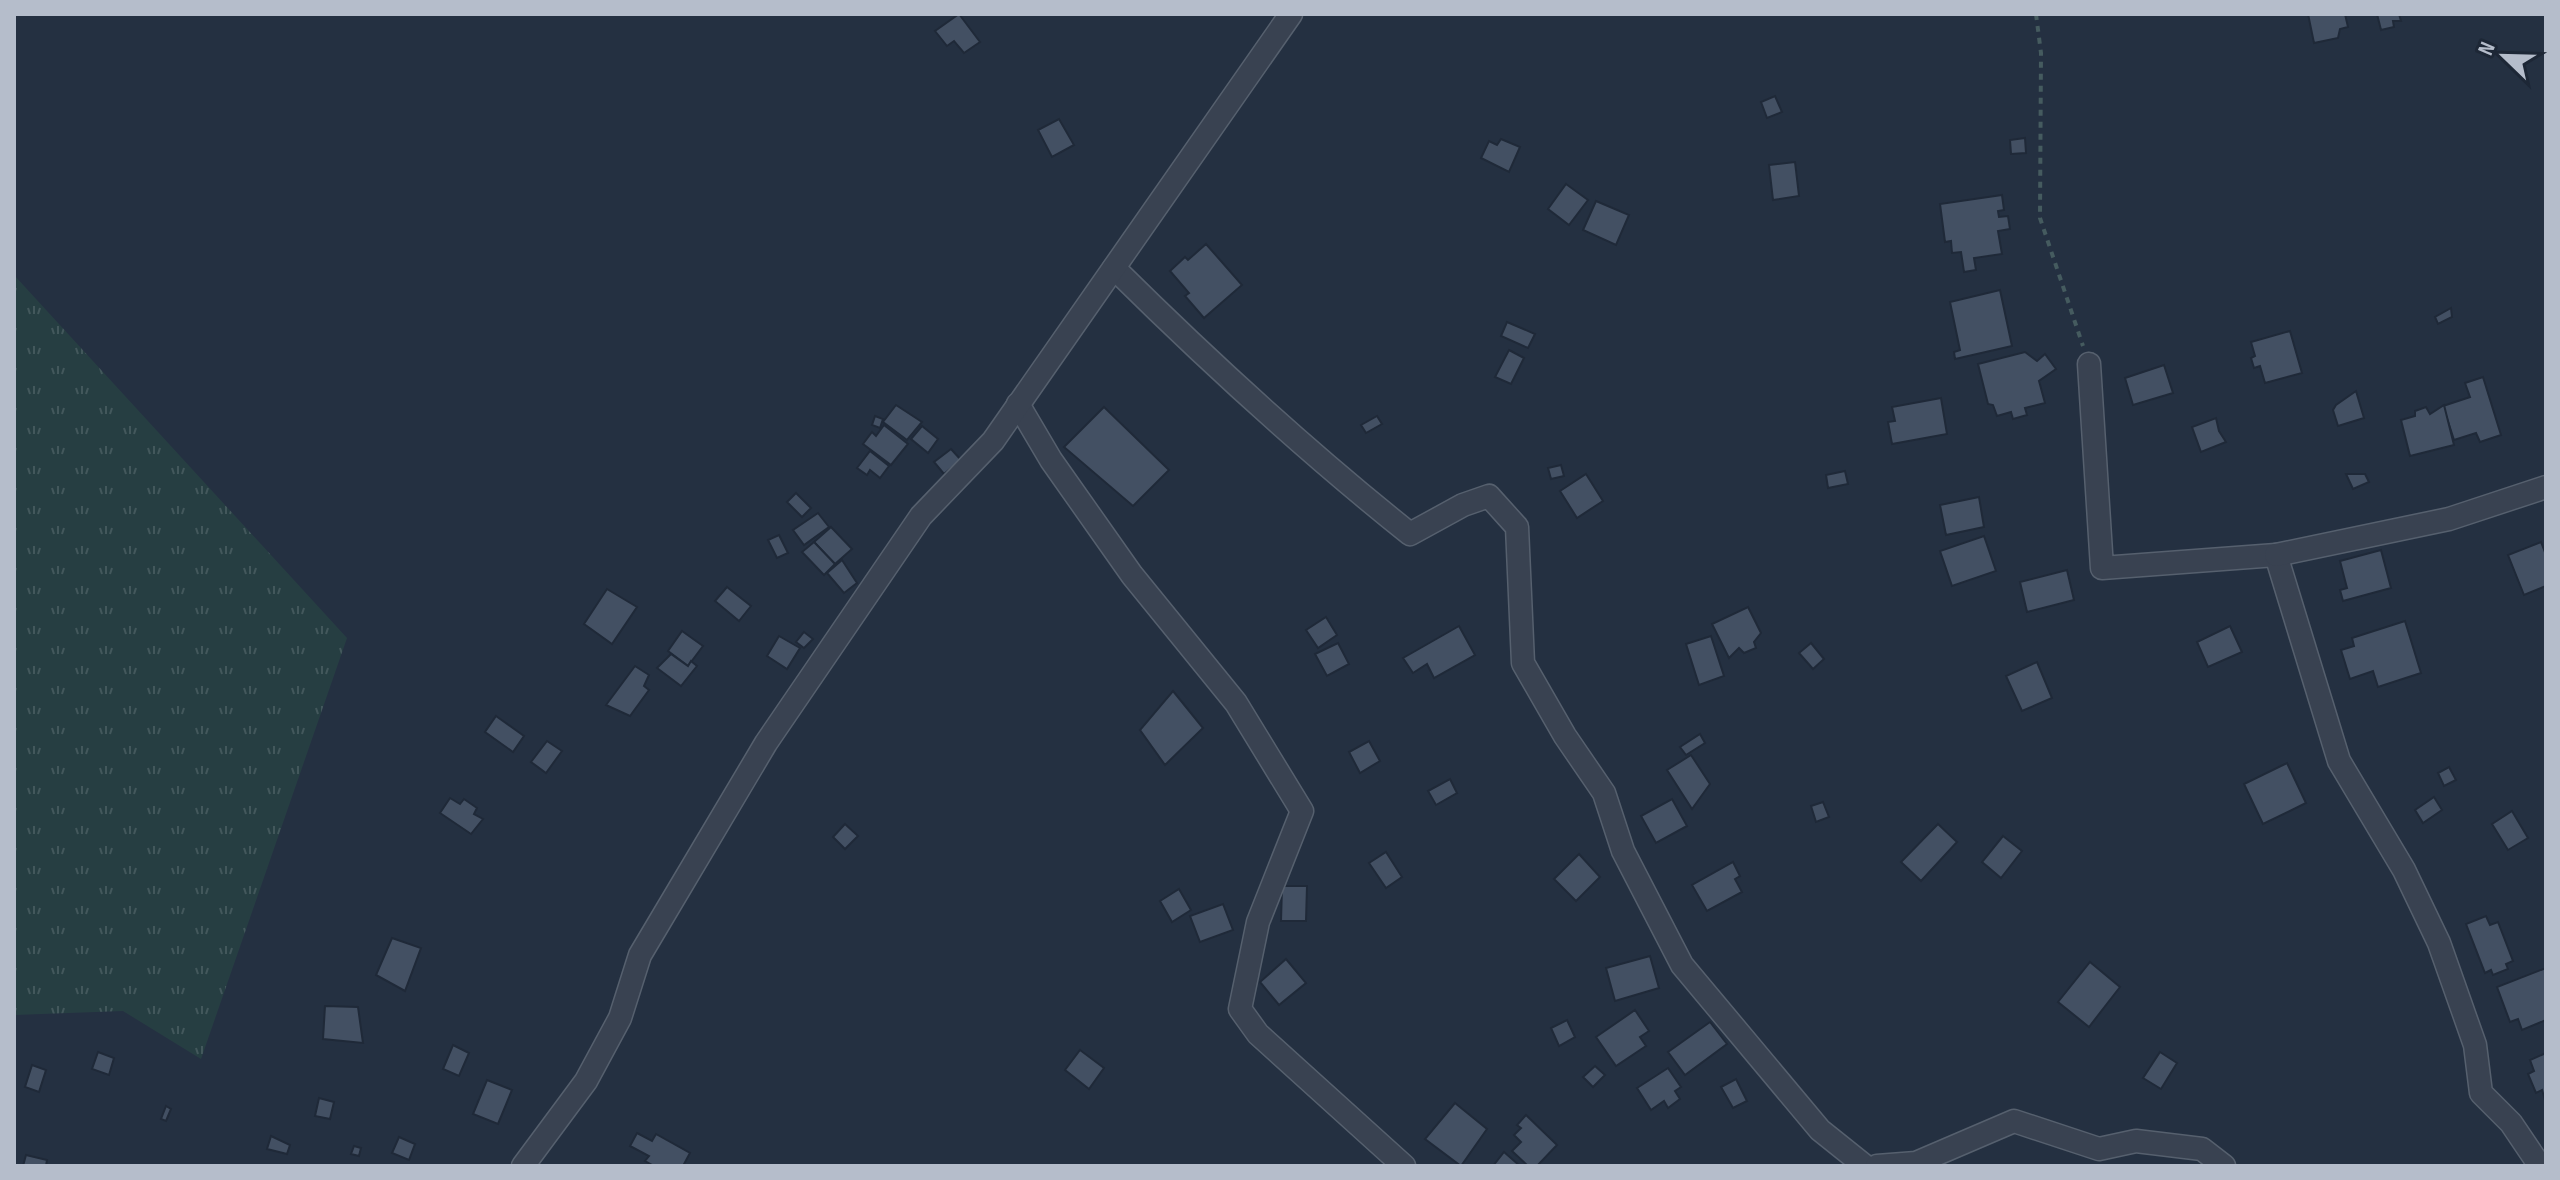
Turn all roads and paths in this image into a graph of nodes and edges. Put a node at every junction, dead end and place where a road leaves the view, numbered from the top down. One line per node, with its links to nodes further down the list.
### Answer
1 (1291, 14): 3 (street)
2 (2036, 14): 4 (path)
3 (1114, 268): 5 (street); 10 (street)
4 (2089, 364): 7 (street)
5 (1018, 404): 8 (street); 9 (street)
6 (2546, 487): 7 (street)
7 (2276, 555): 13 (street)
8 (523, 1166)
9 (1404, 1166)
10 (1865, 1166)
11 (1877, 1166): 12 (street)
12 (2224, 1166)
13 (2540, 1166)

